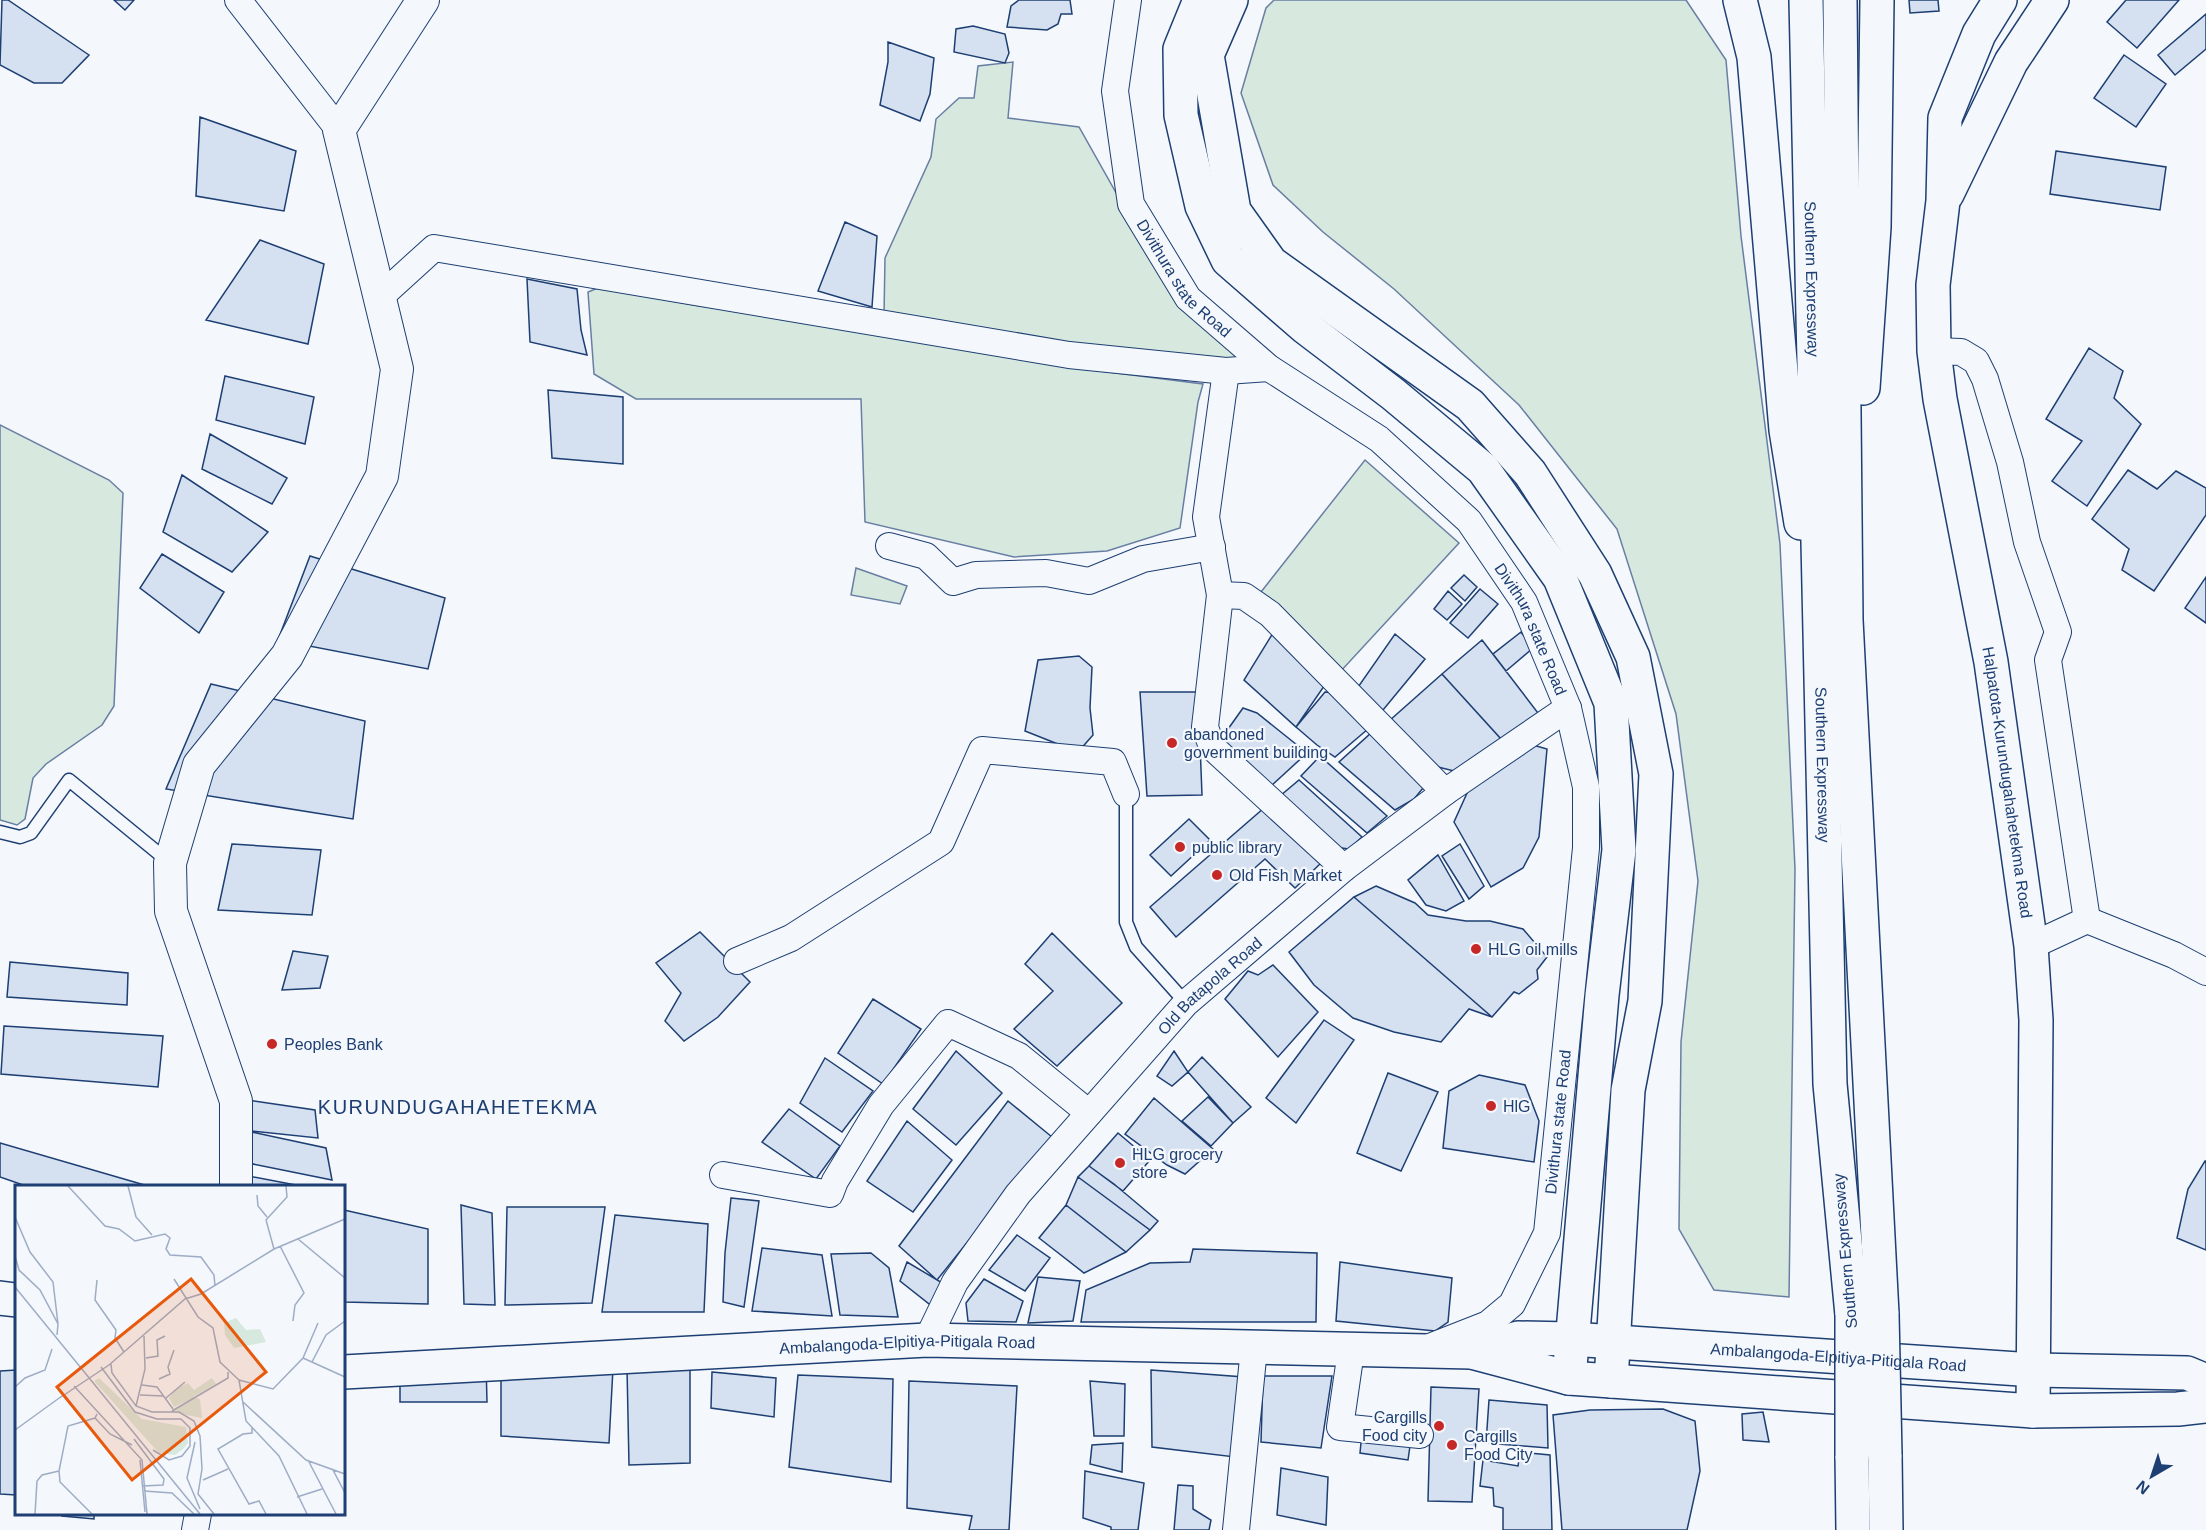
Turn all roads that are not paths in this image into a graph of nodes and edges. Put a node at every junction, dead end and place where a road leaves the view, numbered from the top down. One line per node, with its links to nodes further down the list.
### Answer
1 (238, 0): 12 (street)
2 (423, 0): 12 (street)
3 (1128, 0): 16 (street, Divithura state Road)
4 (1200, 0): 39 (main road)
5 (1231, 0): 41 (main road)
6 (1740, 0): 21 (main road)
7 (1806, 0): 21 (main road, Southern Expressway)
8 (1840, 0): 21 (main road, Southern Expressway)
9 (1878, 0): 21 (main road)
10 (2000, 0): 13 (main road, Halpatota-Kurundugahahetekma Road)
11 (2052, 0): 13 (main road, Halpatota-Kurundugahahetekma Road)
12 (339, 130): 14 (street)
13 (1943, 201): 15 (main road, Halpatota-Kurundugahahetekma Road)
14 (379, 298): 17 (street); 26 (street)
15 (1934, 351): 28 (street); 29 (main road, Halpatota-Kurundugahahetekma Road)
16 (1269, 368): 17 (street); 22 (street, Divithura state Road)
17 (1226, 371): 19 (street)
18 (889, 546): 19 (street)
19 (1212, 547): 20 (street)
20 (1221, 595): 23 (street); 27 (street)
21 (1833, 628): 38 (main road, Southern Expressway)
22 (1568, 708): 23 (street, Old Batapola Road); 44 (street, Divithura state Road)
23 (1444, 792): 27 (street, Old Batapola Road)
24 (1126, 794): 30 (street); 32 (lane)
25 (0, 832): 26 (lane)
26 (170, 863): 35 (street)
27 (1344, 868): 32 (street, Old Batapola Road)
28 (2087, 920): 29 (street); 31 (street)
29 (2031, 946): 46 (main road, Halpatota-Kurundugahahetekma Road)
30 (737, 961)
31 (2206, 972)
32 (1186, 1003): 33 (street, Old Batapola Road)
33 (1089, 1113): 34 (street); 40 (street, Old Batapola Road)
34 (723, 1175)
35 (236, 1185)
36 (0, 1298): 37 (main road)
37 (15, 1300)
38 (1867, 1314): 57 (main road, Southern Expressway, bridge); 58 (main road, Southern Expressway, bridge)
39 (1570, 1339): 41 (main road, Ambalangoda-Elpitiya-Pitigala Road); 45 (main road, Ambalangoda-Elpitiya-Pitigala Road); 48 (main road)
40 (927, 1340): 42 (main road, Ambalangoda-Elpitiya-Pitigala Road); 47 (main road, Ambalangoda-Elpitiya-Pitigala Road)
41 (1613, 1343): 46 (main road, Ambalangoda-Elpitiya-Pitigala Road); 49 (main road)
42 (1254, 1348): 43 (main road, Ambalangoda-Elpitiya-Pitigala Road); 56 (street)
43 (1351, 1350): 44 (main road, Ambalangoda-Elpitiya-Pitigala Road); 53 (street)
44 (1417, 1352): 45 (main road, Ambalangoda-Elpitiya-Pitigala Road)
45 (1472, 1352): 48 (main road, Ambalangoda-Elpitiya-Pitigala Road)
46 (2035, 1370): 50 (main road, Ambalangoda-Elpitiya-Pitigala Road); 52 (main road, Halpatota-Kurundugahahetekma Road)
47 (345, 1372)
48 (1569, 1378): 49 (main road, Ambalangoda-Elpitiya-Pitigala Road)
49 (1611, 1381): 52 (main road, Ambalangoda-Elpitiya-Pitigala Road)
50 (2206, 1382)
51 (2206, 1406): 52 (main road, Ambalangoda-Elpitiya-Pitigala Road)
52 (2033, 1411)
53 (1420, 1435)
54 (198, 1515): 55 (street)
55 (195, 1530)
56 (1236, 1530)
57 (1853, 1530)
58 (1886, 1530)

